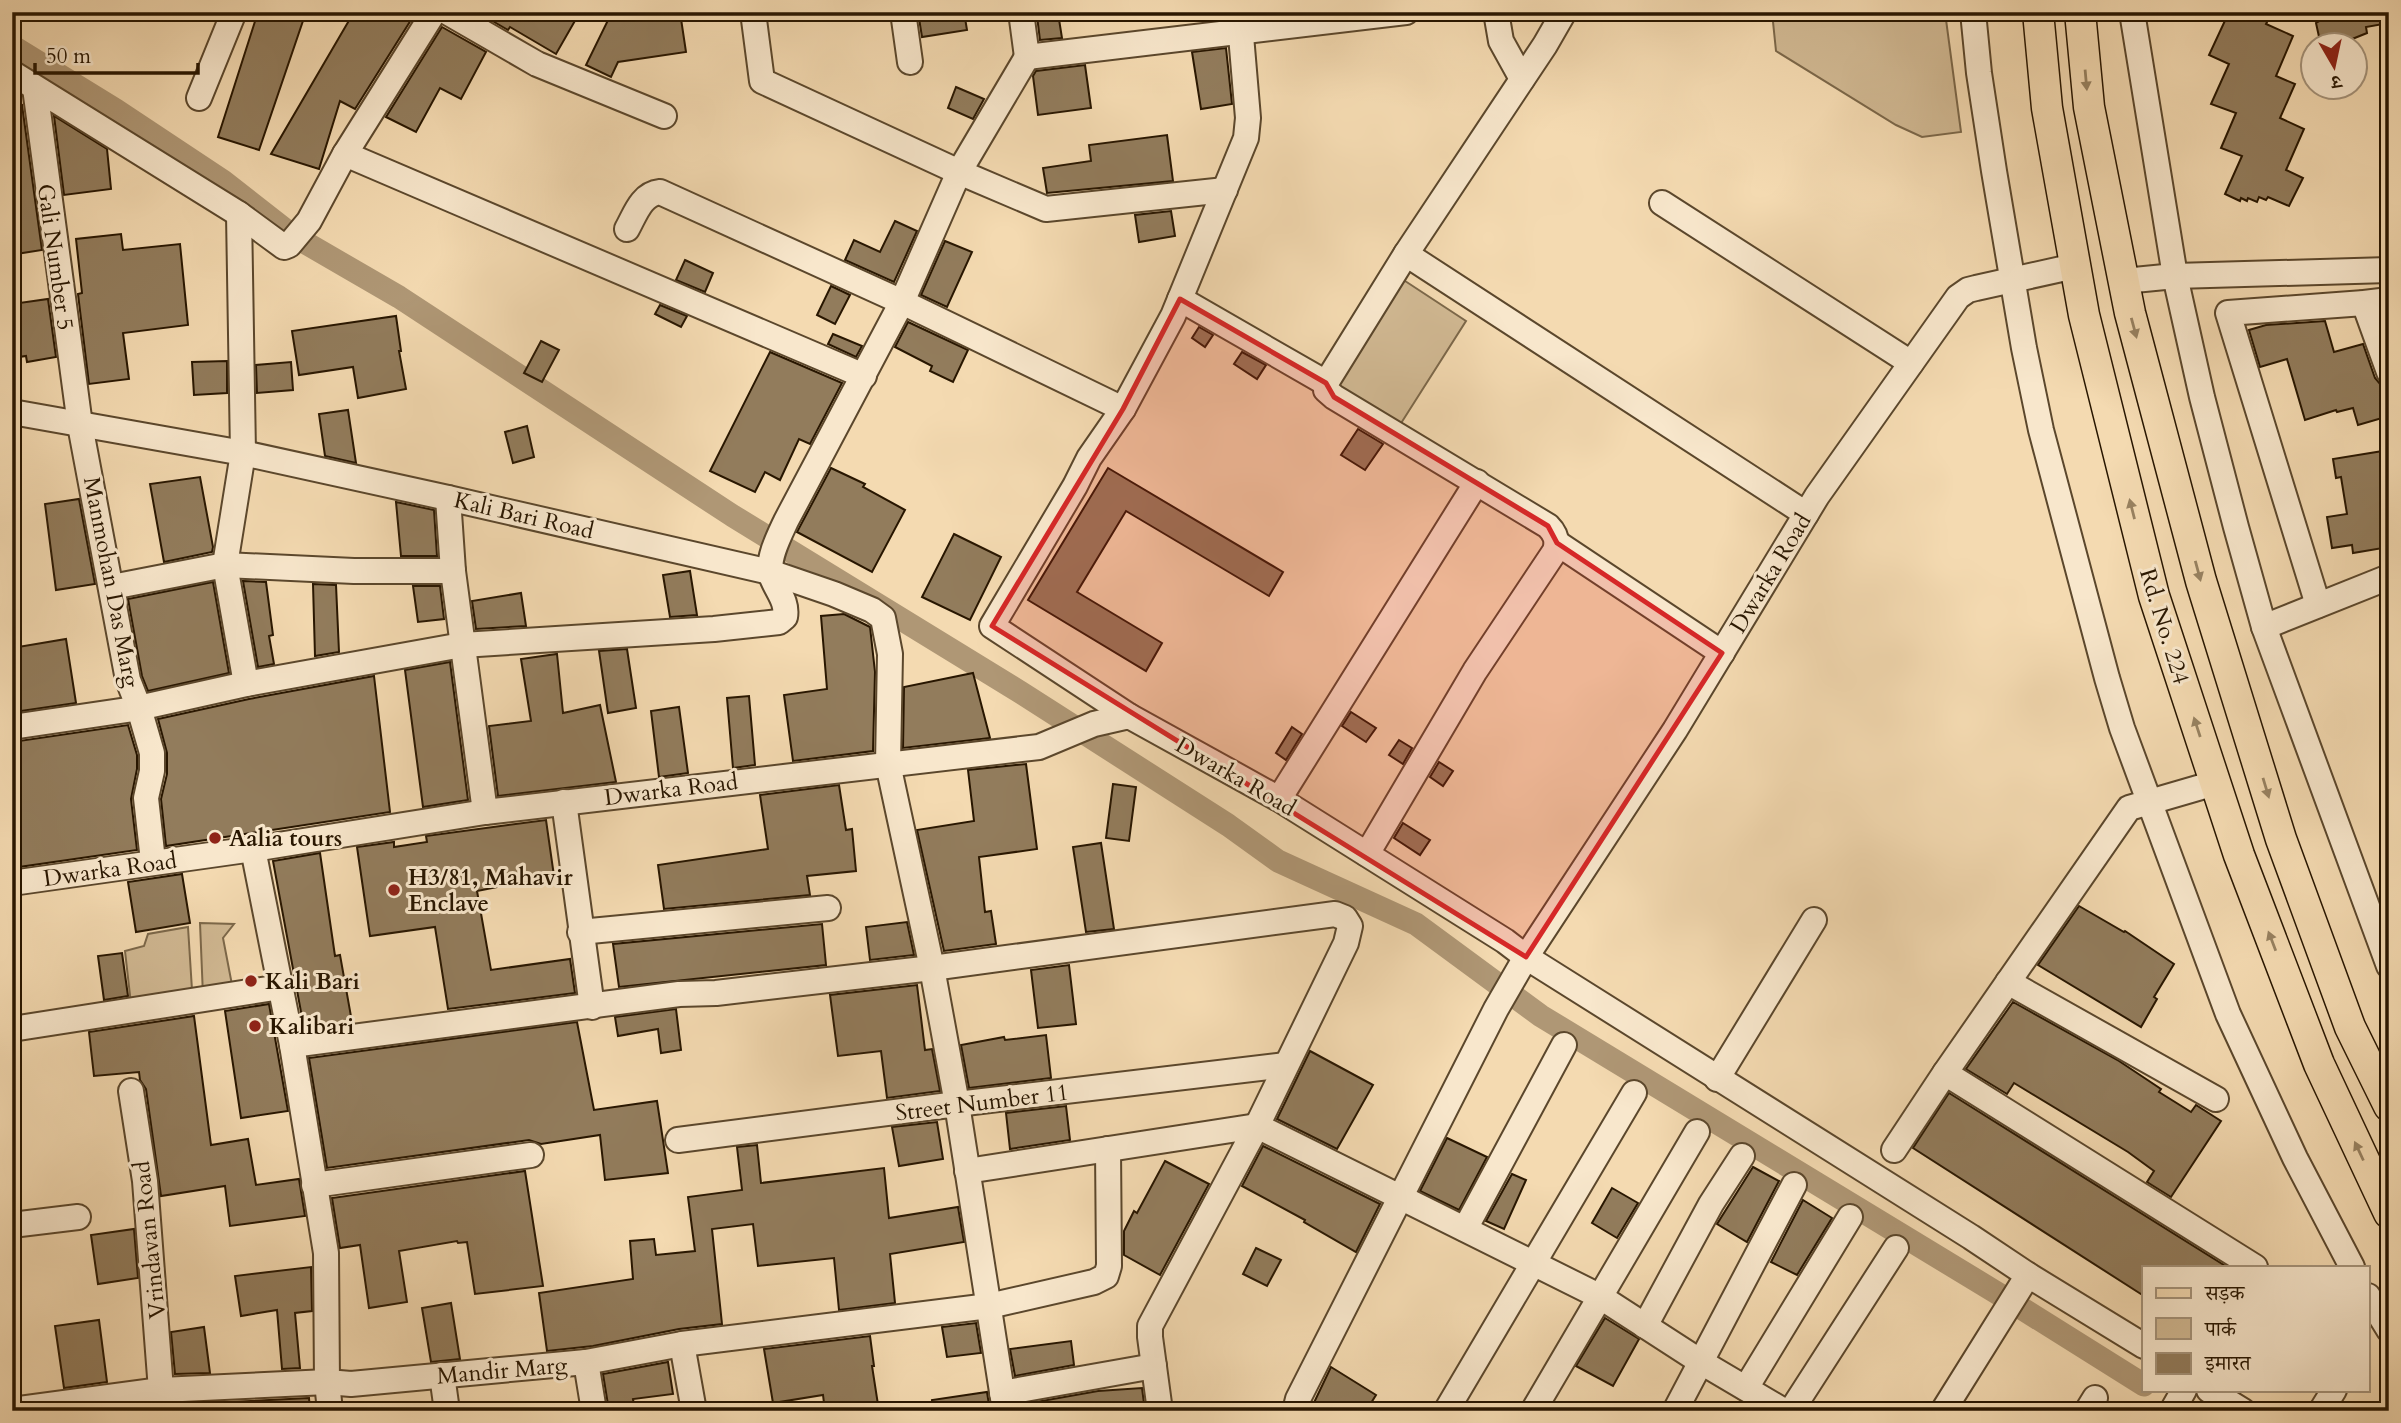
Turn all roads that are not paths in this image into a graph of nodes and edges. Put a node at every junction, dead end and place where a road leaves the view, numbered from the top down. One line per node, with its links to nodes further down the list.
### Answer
1 (234, 12): 20 (street)
2 (434, 12): 22 (street)
3 (447, 12): 21 (street)
4 (753, 12): 23 (street)
5 (903, 12): 16 (street)
6 (1021, 12): 15 (street)
7 (1406, 12): 14 (street)
8 (1496, 12): 18 (street)
9 (1564, 12): 18 (street)
10 (1973, 12): 32 (street)
11 (2038, 12): 29 (main road, Rd. No. 224)
12 (2080, 12): 33 (main road, Rd. No. 224, one-way to 33)
13 (2132, 12): 31 (street)
14 (1241, 21): 15 (street); 24 (street)
15 (1027, 57): 23 (street)
16 (910, 62)
17 (12, 73): 19 (street)
18 (1522, 79): 28 (street)
19 (35, 88): 26 (street); 44 (street, Gali Number 5)
20 (199, 98)
21 (664, 116)
22 (345, 153): 26 (street); 40 (street)
23 (959, 172): 24 (street); 36 (street)
24 (1225, 190): 34 (street)
25 (1662, 203): 38 (street)
26 (239, 214): 45 (street)
27 (626, 229): 36 (street)
28 (1406, 254): 41 (street); 48 (street)
29 (2075, 266): 32 (street, Dwarka Road); 64 (main road, Rd. No. 224, one-way to 29)
30 (2389, 270): 31 (street)
31 (2175, 276): 33 (street); 56 (street)
32 (2013, 281): 38 (street, Dwarka Road); 66 (street)
33 (2123, 281): 92 (main road, Rd. No. 224, one-way to 92)
34 (1180, 299): 41 (street); 42 (street)
35 (2389, 299): 37 (street)
36 (902, 302): 40 (street); 42 (street)
37 (2364, 303): 39 (street); 55 (street)
38 (1911, 363): 48 (street, Dwarka Road)
39 (2389, 372)
40 (864, 376): 52 (street)
41 (1326, 383): 46 (street)
42 (1122, 409): 61 (street)
43 (12, 412): 44 (street, Kali Bari Road)
44 (80, 425): 45 (street, Kali Bari Road); 54 (street, Manmohan Das Marg)
45 (243, 453): 47 (street, Kali Bari Road); 50 (street)
46 (1477, 482): 49 (street); 65 (street)
47 (448, 498): 51 (street); 52 (street, Kali Bari Road)
48 (1806, 514): 58 (street, Dwarka Road)
49 (1557, 543): 58 (street); 70 (street)
50 (225, 565): 51 (street); 54 (street); 59 (street)
51 (453, 571): 57 (street)
52 (770, 572): 57 (street); 63 (street, Kali Bari Road)
53 (2389, 578): 55 (street)
54 (111, 587): 60 (street, Manmohan Das Marg)
55 (2318, 606): 56 (street)
56 (2264, 627): 77 (street)
57 (462, 645): 59 (street); 68 (street)
58 (1722, 653): 76 (street, Dwarka Road)
59 (246, 684): 60 (street)
60 (139, 708): 62 (street); 71 (street, Manmohan Das Marg)
61 (1129, 716): 63 (street, Dwarka Road); 65 (street, Dwarka Road)
62 (12, 727)
63 (888, 764): 67 (street, Dwarka Road); 78 (street)
64 (2215, 783): 66 (street); 104 (main road, Rd. No. 224, one-way to 64)
65 (1279, 799): 70 (street, Dwarka Road)
66 (2150, 801): 79 (street); 112 (street)
67 (564, 802): 68 (street, Dwarka Road); 75 (street)
68 (485, 812): 69 (street, Dwarka Road)
69 (253, 849): 71 (street, Dwarka Road); 80 (street)
70 (1367, 855): 76 (street, Dwarka Road)
71 (153, 861): 72 (street, Dwarka Road)
72 (12, 883)
73 (828, 908): 75 (street)
74 (1814, 920): 87 (street)
75 (580, 932): 81 (street)
76 (1526, 957): 87 (street); 103 (street)
77 (2389, 966)
78 (932, 968): 81 (street); 85 (street); 91 (street)
79 (2008, 982): 86 (street); 90 (street)
80 (281, 987): 82 (street); 83 (street)
81 (592, 1007): 83 (street)
82 (12, 1030)
83 (292, 1045): 101 (street)
84 (1564, 1045): 108 (street)
85 (1286, 1065): 91 (street, Street Number 11); 93 (street)
86 (1945, 1073): 97 (street); 111 (street)
87 (1717, 1079): 113 (street)
88 (131, 1091): 127 (street, Vrindavan Road)
89 (1634, 1093): 110 (street)
90 (2216, 1099)
91 (957, 1104): 95 (street, Street Number 11); 100 (street)
92 (2389, 1106)
93 (1257, 1126): 96 (street); 103 (street); 123 (street)
94 (1697, 1132): 114 (street)
95 (678, 1140)
96 (1108, 1149): 100 (street); 116 (street, Mandir Marg)
97 (1894, 1150)
98 (531, 1155): 101 (street)
99 (1742, 1156): 117 (street)
100 (967, 1171): 116 (street)
101 (314, 1185): 125 (street)
102 (1794, 1185): 122 (street)
103 (1401, 1198): 108 (street); 138 (street)
104 (2389, 1213)
105 (78, 1217): 107 (street)
106 (1850, 1217): 126 (street)
107 (12, 1225)
108 (1465, 1229): 110 (street)
109 (1896, 1248): 143 (street)
110 (1532, 1263): 114 (street); 139 (street)
111 (2253, 1266)
112 (2351, 1266)
113 (2017, 1292): 120 (street); 144 (street)
114 (1599, 1296): 117 (street); 140 (street)
115 (2370, 1299): 118 (street)
116 (989, 1306): 119 (street, Mandir Marg); 130 (street)
117 (1644, 1326): 122 (street)
118 (2389, 1330)
119 (682, 1344): 121 (street, Mandir Marg); 136 (street)
120 (2142, 1345)
121 (586, 1362): 124 (street, Mandir Marg); 135 (street)
122 (1701, 1362): 126 (street); 141 (street)
123 (1154, 1366): 130 (street); 137 (street)
124 (442, 1376): 125 (street, Mandir Marg); 134 (street)
125 (327, 1382): 127 (street, Mandir Marg); 133 (street)
126 (1746, 1388): 142 (street)
127 (161, 1390): 131 (street, Mandir Marg)
128 (2212, 1392): 145 (street)
129 (2333, 1392): 146 (street)
130 (1004, 1402)
131 (115, 1404): 132 (street, Mandir Marg)
132 (12, 1410)
133 (330, 1411)
134 (447, 1411)
135 (594, 1411)
136 (694, 1411)
137 (1160, 1411)
138 (1295, 1411)
139 (1446, 1411)
140 (1533, 1411)
141 (1675, 1411)
142 (1784, 1411)
143 (1791, 1411)
144 (1943, 1411)
145 (2243, 1411)
146 (2321, 1411)

